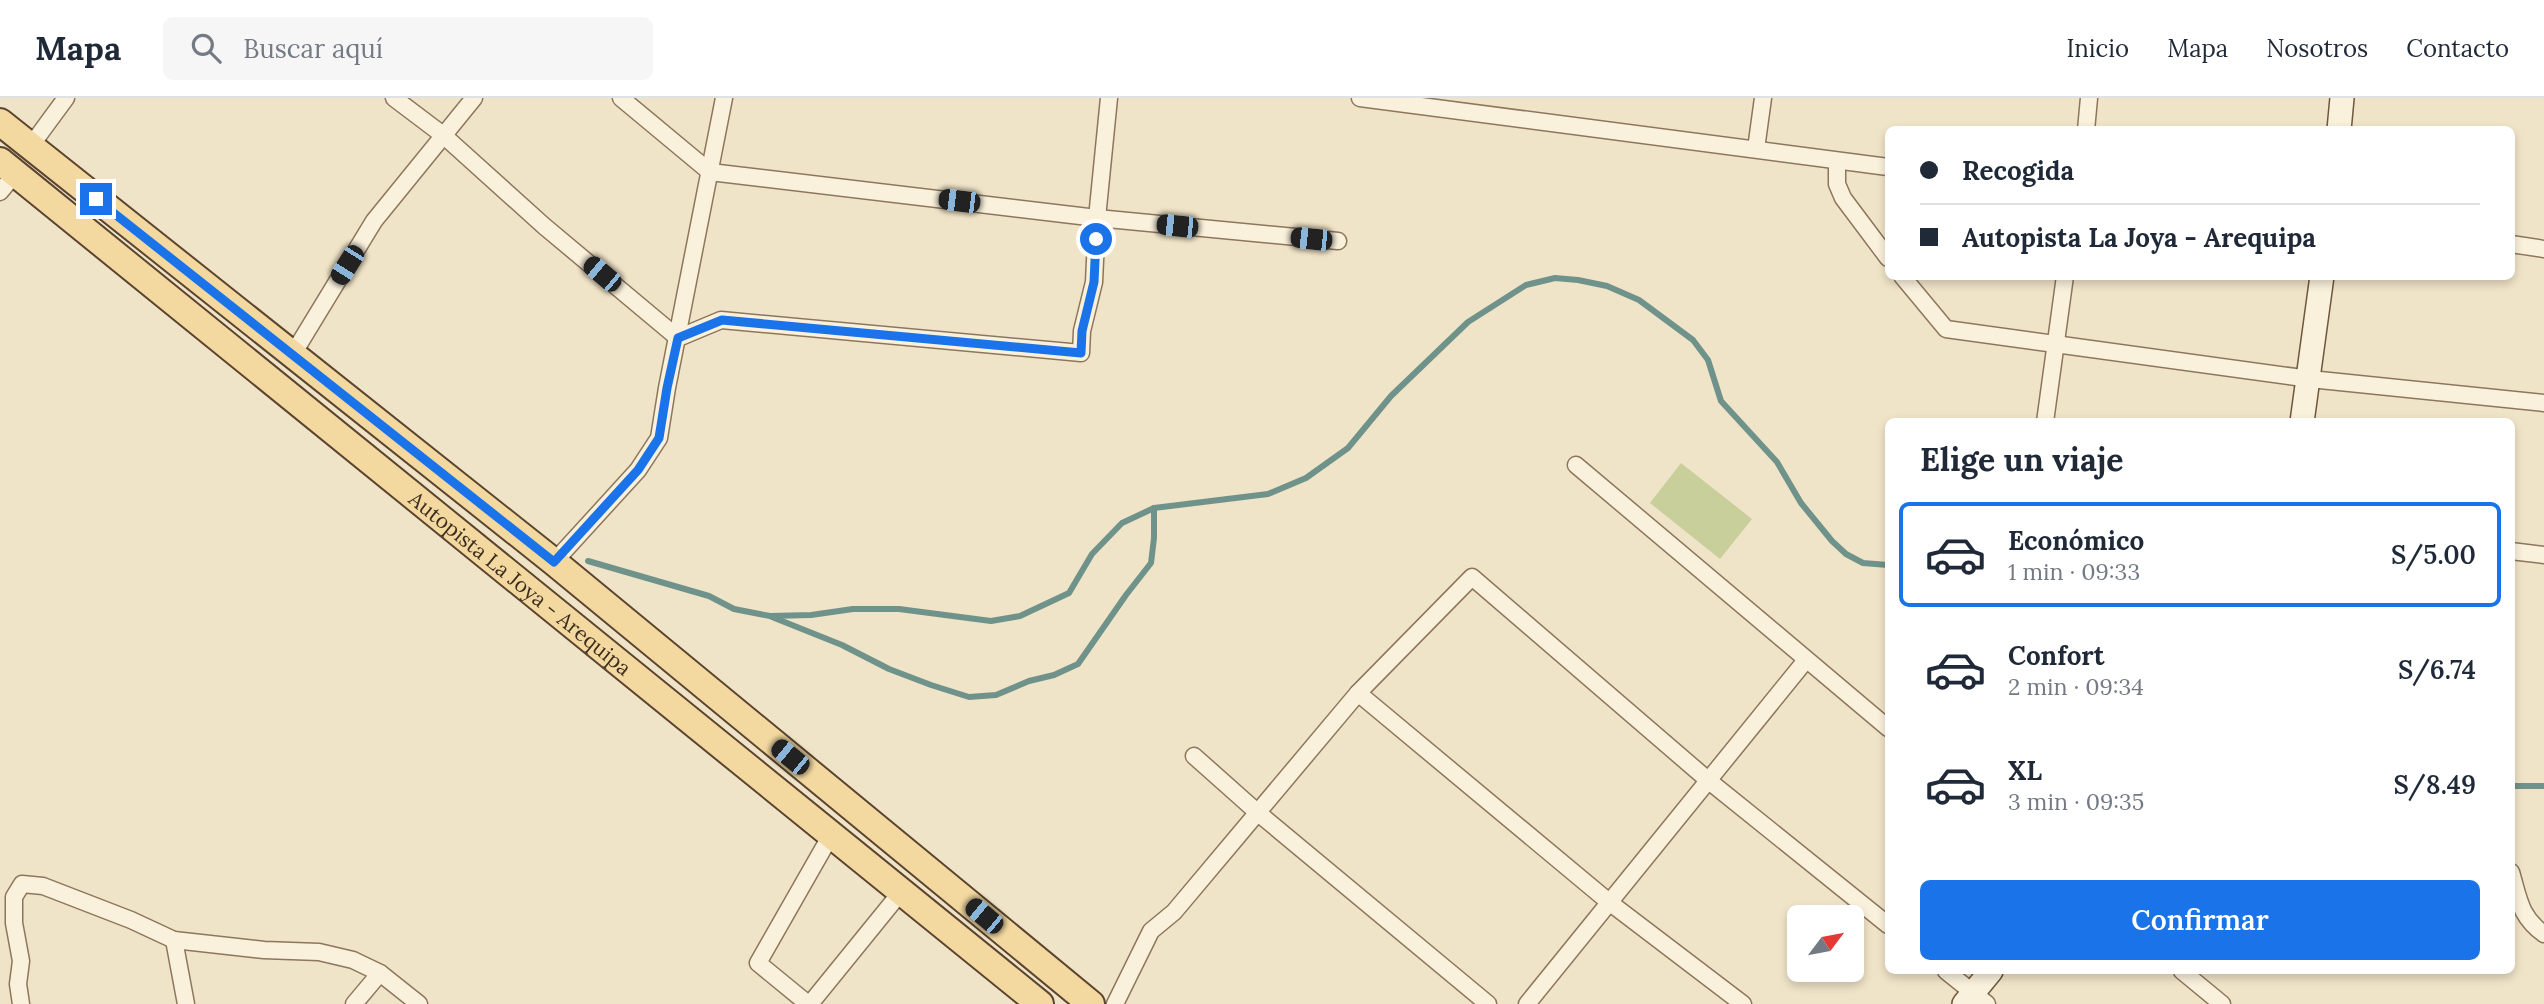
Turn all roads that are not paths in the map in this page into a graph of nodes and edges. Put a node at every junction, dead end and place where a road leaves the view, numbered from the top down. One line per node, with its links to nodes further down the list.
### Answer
1 (66, 98): 16 (street)
2 (394, 98): 15 (street)
3 (474, 98): 15 (street)
4 (621, 98): 20 (street)
5 (724, 98): 20 (street)
6 (1110, 98): 22 (street)
7 (1360, 98): 11 (street)
8 (1763, 98): 17 (street)
9 (2089, 98): 13 (street)
10 (2342, 98): 14 (street)
11 (1443, 103): 17 (street)
12 (0, 122): 16 (main road, Autopista La Joya - Arequipa)
13 (2086, 126)
14 (2339, 126)
15 (443, 135): 30 (street); 32 (street)
16 (30, 147): 32 (main road, Autopista La Joya - Arequipa)
17 (1756, 149): 18 (street)
18 (1837, 161): 19 (street); 26 (street)
19 (1885, 167)
20 (710, 172): 22 (street); 30 (street)
21 (5, 176): 47 (main road, Autopista La Joya - Arequipa)
22 (1097, 218): 23 (street); 30 (street)
23 (1338, 242)
24 (2515, 244): 25 (street)
25 (2544, 248)
26 (1885, 254)
27 (1905, 280): 31 (street)
28 (2064, 280): 31 (street)
29 (2322, 280): 33 (street)
30 (678, 338): 40 (street)
31 (2055, 344): 33 (street); 35 (street)
32 (293, 354): 40 (main road, Autopista La Joya - Arequipa)
33 (2310, 379): 34 (street); 36 (street)
34 (2544, 403)
35 (2046, 418)
36 (2303, 418)
37 (1576, 465): 41 (street)
38 (2515, 551): 39 (street)
39 (2544, 555)
40 (554, 562): 65 (main road, Autopista La Joya - Arequipa)
41 (1806, 660): 43 (street); 45 (street)
42 (1358, 693): 45 (street); 46 (street); 50 (street)
43 (1885, 726)
44 (1194, 756): 46 (street)
45 (1709, 781): 50 (street); 51 (street)
46 (1257, 812): 66 (street); 67 (street)
47 (831, 835): 49 (main road, Autopista La Joya - Arequipa); 63 (street)
48 (2515, 888): 52 (street)
49 (901, 891): 63 (street); 64 (main road, Autopista La Joya - Arequipa)
50 (1609, 902): 68 (street); 69 (street)
51 (1885, 923)
52 (2544, 934)
53 (174, 940): 54 (street); 59 (street); 60 (street)
54 (380, 973): 61 (street); 62 (street)
55 (1949, 974): 58 (street)
56 (1989, 974): 58 (street)
57 (2186, 974): 70 (street)
58 (1975, 1000)
59 (21, 1004)
60 (186, 1004)
61 (354, 1004)
62 (419, 1004)
63 (809, 1004)
64 (1040, 1004)
65 (1091, 1004)
66 (1115, 1004)
67 (1488, 1004)
68 (1527, 1004)
69 (1742, 1004)
70 (2222, 1004)

